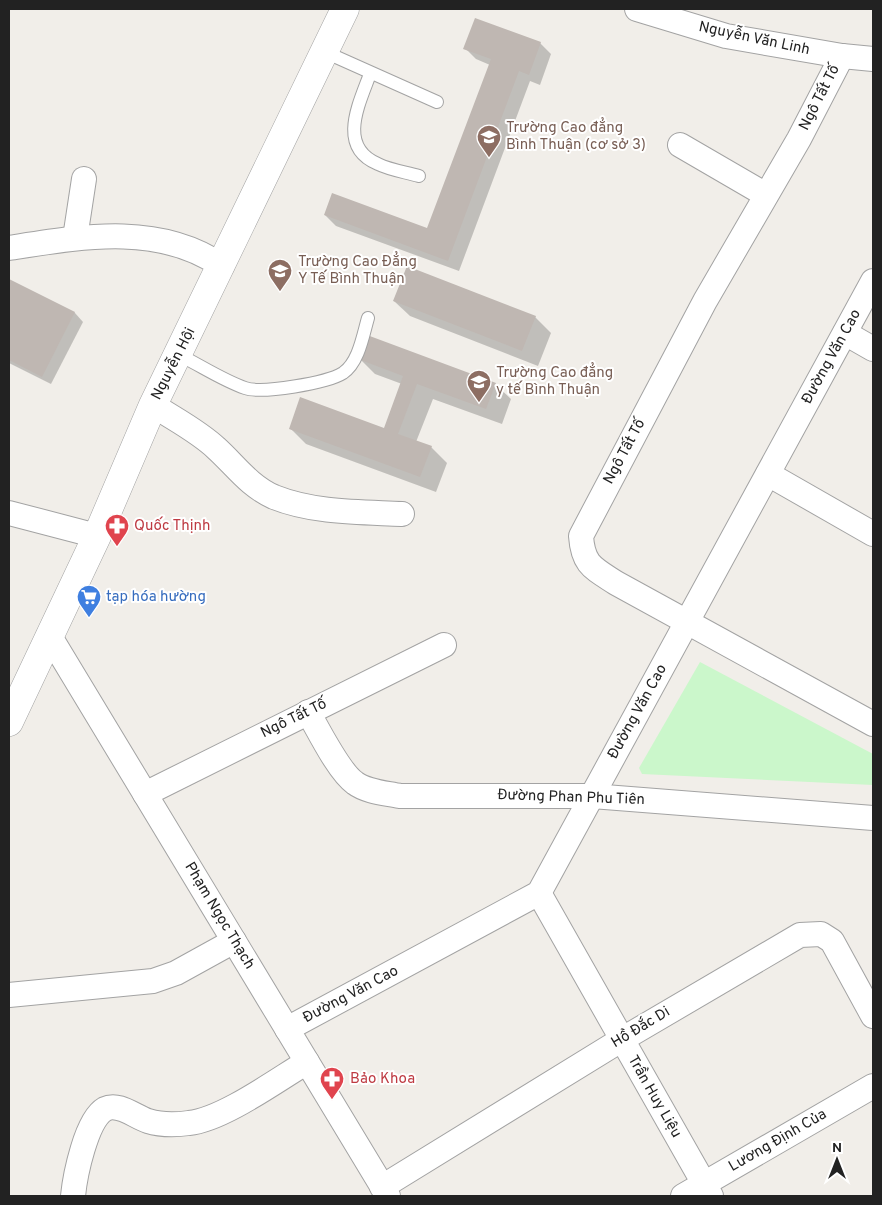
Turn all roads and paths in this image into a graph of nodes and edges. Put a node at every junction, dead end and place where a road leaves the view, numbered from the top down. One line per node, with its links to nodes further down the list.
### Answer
1 (345, 9): 3 (street, Nguyễn Hội)
2 (637, 9): 4 (street, Nguyễn Văn Linh)
3 (325, 52): 6 (lane); 14 (street, Nguyễn Hội)
4 (842, 56): 5 (street, Nguyễn Văn Linh); 11 (street, Ngô Tất Tố)
5 (873, 59)
6 (370, 74): 7 (lane); 9 (lane)
7 (437, 102)
8 (680, 145): 11 (street)
9 (419, 176)
10 (84, 179): 12 (street)
11 (766, 195): 26 (street, Ngô Tất Tố)
12 (75, 238): 13 (street); 14 (street)
13 (9, 248)
14 (222, 266): 19 (street, Nguyễn Hội)
15 (873, 281): 17 (street, Đường Văn Cao)
16 (368, 318): 19 (lane)
17 (845, 333): 18 (street); 21 (street, Đường Văn Cao)
18 (873, 349)
19 (179, 354): 20 (street, Nguyễn Hội)
20 (153, 405): 23 (street); 25 (street, Nguyễn Hội)
21 (768, 474): 24 (street); 26 (street, Đường Văn Cao)
22 (9, 513): 25 (street)
23 (402, 514)
24 (873, 534)
25 (97, 536): 27 (street, Nguyễn Hội)
26 (687, 622): 31 (street, Ngô Tất Tố); 33 (street, Đường Văn Cao)
27 (49, 635): 30 (street, Nguyễn Hội); 32 (street, Phạm Ngọc Thạch)
28 (444, 645): 29 (street, Ngô Tất Tố)
29 (308, 712): 32 (street, Ngô Tất Tố); 33 (street, Đường Phan Phu Tiên)
30 (9, 722)
31 (873, 724)
32 (145, 794): 36 (street, Phạm Ngọc Thạch)
33 (592, 796): 34 (street, Đường Phan Phu Tiên); 35 (street, Đường Văn Cao)
34 (873, 818)
35 (539, 893): 39 (street, Đường Văn Cao); 40 (street, Trần Huy Liệu)
36 (234, 941): 37 (street); 39 (street, Phạm Ngọc Thạch)
37 (9, 995)
38 (873, 1016): 40 (street, Hồ Đắc Di)
39 (287, 1029): 41 (street, Phạm Ngọc Thạch)
40 (621, 1040): 43 (street, Trần Huy Liệu); 44 (street, Hồ Đắc Di)
41 (307, 1062): 44 (street, Phạm Ngọc Thạch); 45 (street)
42 (873, 1086): 43 (street, Lương Định Của)
43 (708, 1190): 46 (street, Lương Định Của)
44 (385, 1192)
45 (73, 1196)
46 (684, 1196)

